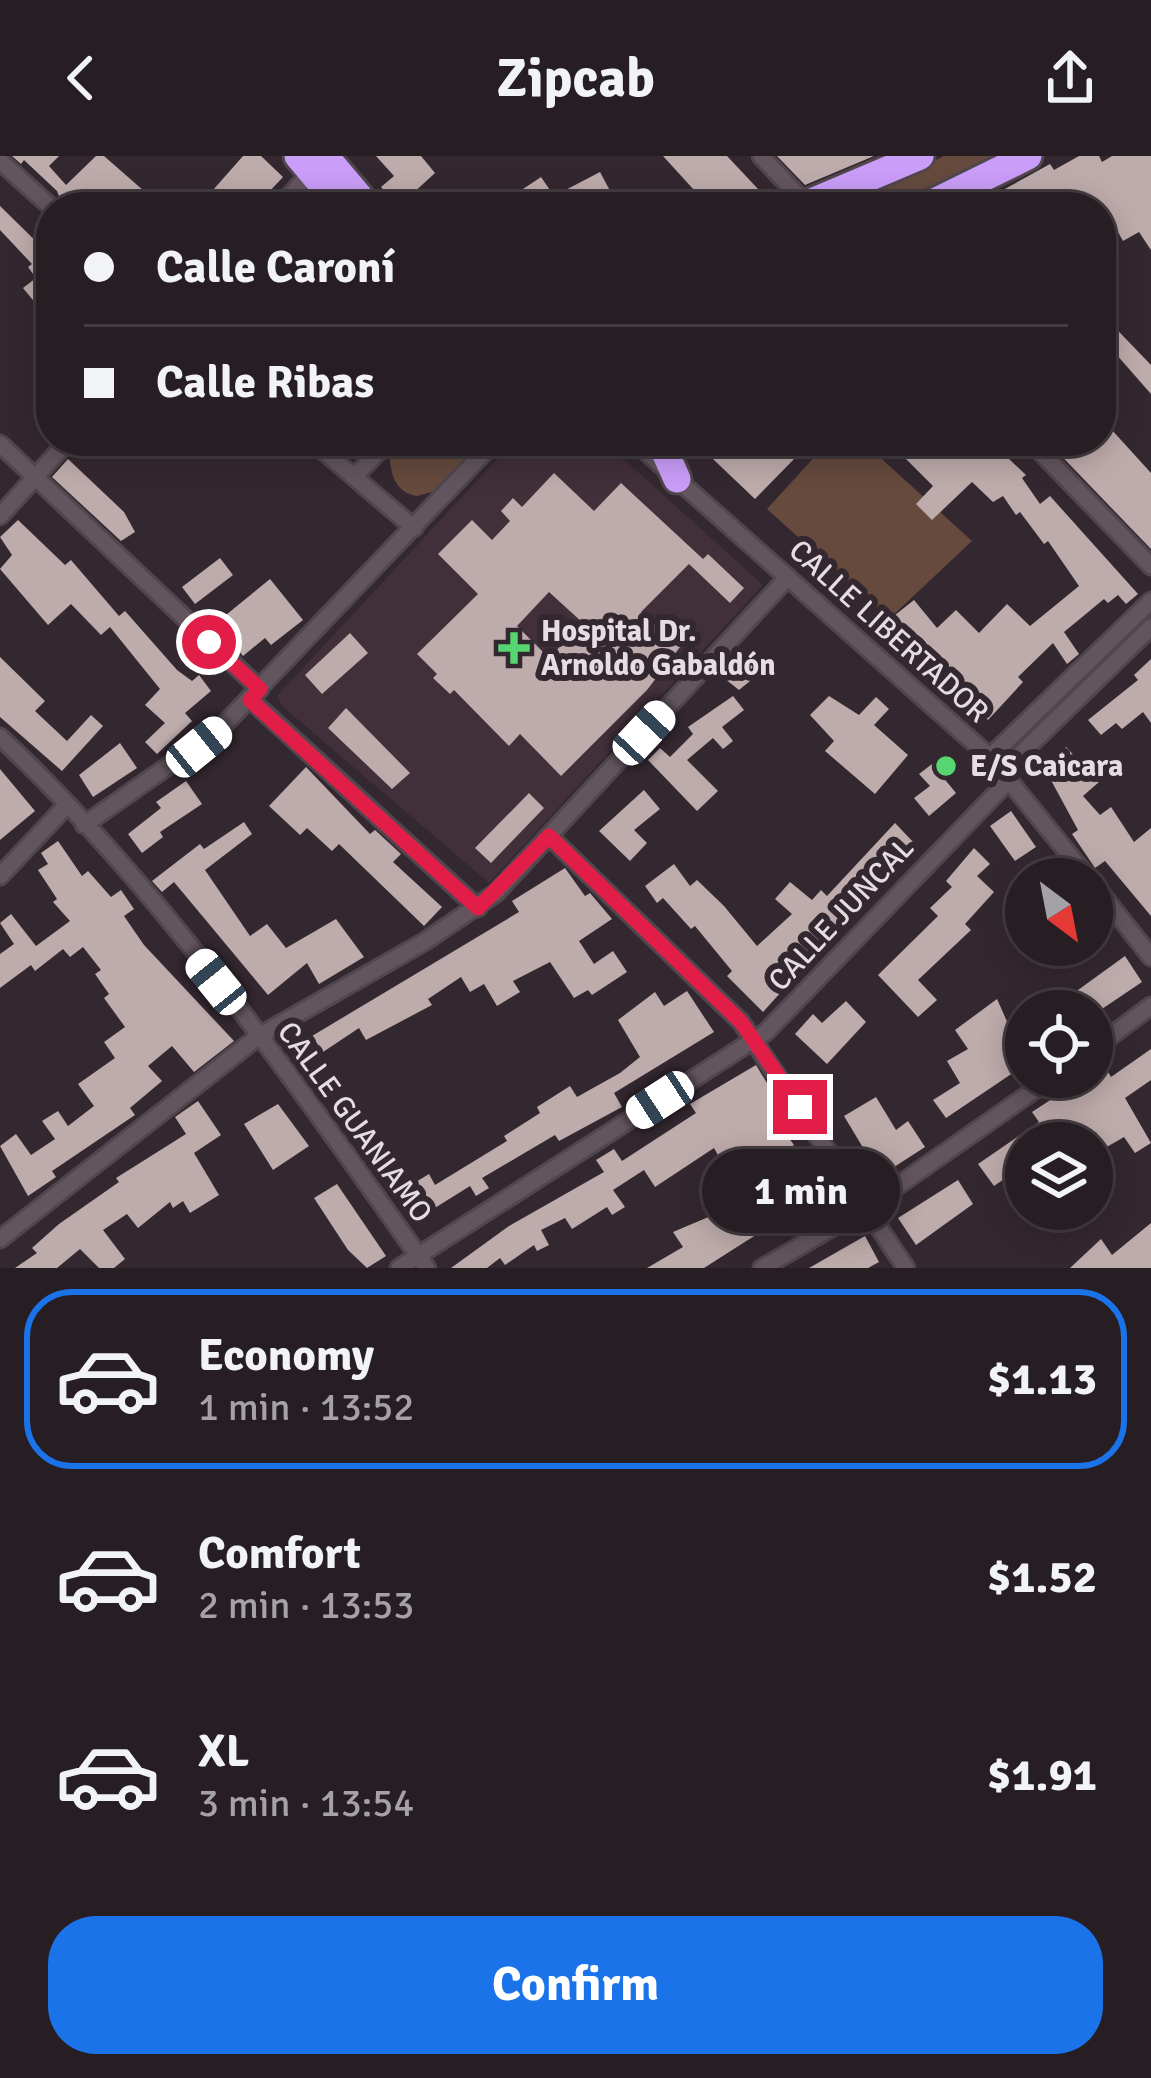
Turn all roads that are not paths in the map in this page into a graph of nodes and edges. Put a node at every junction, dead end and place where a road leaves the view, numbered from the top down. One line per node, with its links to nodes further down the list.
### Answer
1 (761, 156): 9 (street)
2 (920, 156): 10 (highway)
3 (1028, 156): 11 (highway)
4 (0, 161): 12 (street)
5 (311, 161): 6 (street); 7 (highway); 8 (highway)
6 (290, 192)
7 (331, 192)
8 (349, 192)
9 (793, 192)
10 (837, 192)
11 (955, 192)
12 (36, 193)
13 (0, 444): 22 (street)
14 (55, 456): 22 (street)
15 (330, 456): 21 (street)
16 (374, 456): 21 (street)
17 (481, 456): 25 (street)
18 (651, 456): 23 (street, CALLE LIBERTADOR)
19 (667, 456): 23 (highway)
20 (1045, 456): 26 (street)
21 (354, 477): 25 (street)
22 (35, 478): 24 (street); 30 (street)
23 (677, 479): 27 (street, CALLE LIBERTADOR)
24 (0, 517)
25 (414, 528): 30 (street)
26 (1151, 566)
27 (788, 577): 32 (street, CALLE LIBERTADOR); 36 (street)
28 (1151, 601): 32 (street)
29 (1151, 627): 33 (street, CALLE JUNCAL)
30 (255, 694): 35 (street); 39 (street)
31 (3, 746): 34 (street, CALLE GUANIAMO)
32 (990, 757): 33 (street, CALLE LIBERTADOR)
33 (1006, 775): 37 (street, CALLE LIBERTADOR); 45 (street, CALLE JUNCAL)
34 (67, 805): 35 (street, CALLE GUANIAMO); 38 (street)
35 (84, 825): 44 (street, CALLE GUANIAMO)
36 (549, 836): 39 (street); 45 (street)
37 (1073, 858)
38 (0, 875)
39 (478, 908): 44 (street)
40 (1113, 909): 41 (street, CALLE LIBERTADOR)
41 (1151, 957)
42 (1151, 1006): 43 (street)
43 (1113, 1034)
44 (260, 1036): 48 (street); 49 (street, CALLE GUANIAMO)
45 (755, 1040): 47 (street); 49 (street, CALLE JUNCAL)
46 (1023, 1098): 47 (street)
47 (866, 1208): 51 (street); 52 (street)
48 (0, 1239)
49 (422, 1261): 50 (street, CALLE JUNCAL)
50 (399, 1268)
51 (762, 1268)
52 (906, 1268)

